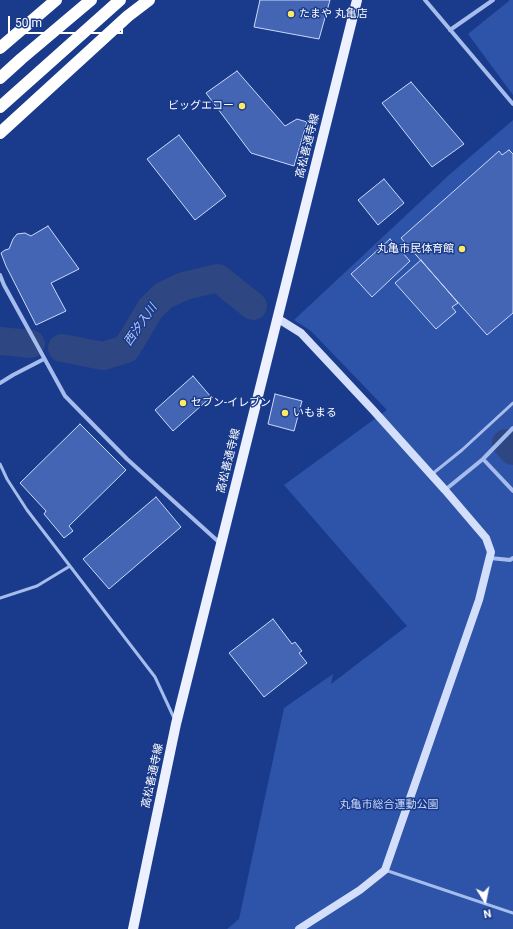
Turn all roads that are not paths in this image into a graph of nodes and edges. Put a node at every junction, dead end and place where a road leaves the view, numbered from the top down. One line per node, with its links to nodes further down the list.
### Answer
1 (56, 0): 9 (highway)
2 (91, 0): 10 (highway)
3 (120, 0): 12 (highway)
4 (149, 0): 13 (highway)
5 (357, 0): 15 (main road, 高松善通寺線)
6 (425, 0): 8 (street)
7 (493, 0): 8 (street)
8 (450, 30): 11 (street)
9 (0, 48)
10 (0, 78)
11 (513, 104)
12 (0, 107)
13 (0, 133)
14 (0, 275): 16 (street)
15 (277, 318): 22 (street); 25 (main road, 高松善通寺線)
16 (44, 359): 17 (street); 25 (street)
17 (0, 383)
18 (513, 404): 22 (lane)
19 (513, 428): 20 (street)
20 (483, 459): 23 (street); 24 (street)
21 (0, 464): 28 (lane)
22 (431, 475): 23 (street)
23 (446, 490): 26 (street)
24 (513, 490)
25 (221, 544): 30 (main road, 高松善通寺線)
26 (490, 558): 27 (street); 31 (street)
27 (513, 558)
28 (70, 566): 29 (lane); 30 (lane)
29 (0, 598)
30 (176, 724): 33 (main road, 高松善通寺線)
31 (385, 870): 32 (lane); 34 (street)
32 (513, 913)
33 (133, 929)
34 (299, 929)

